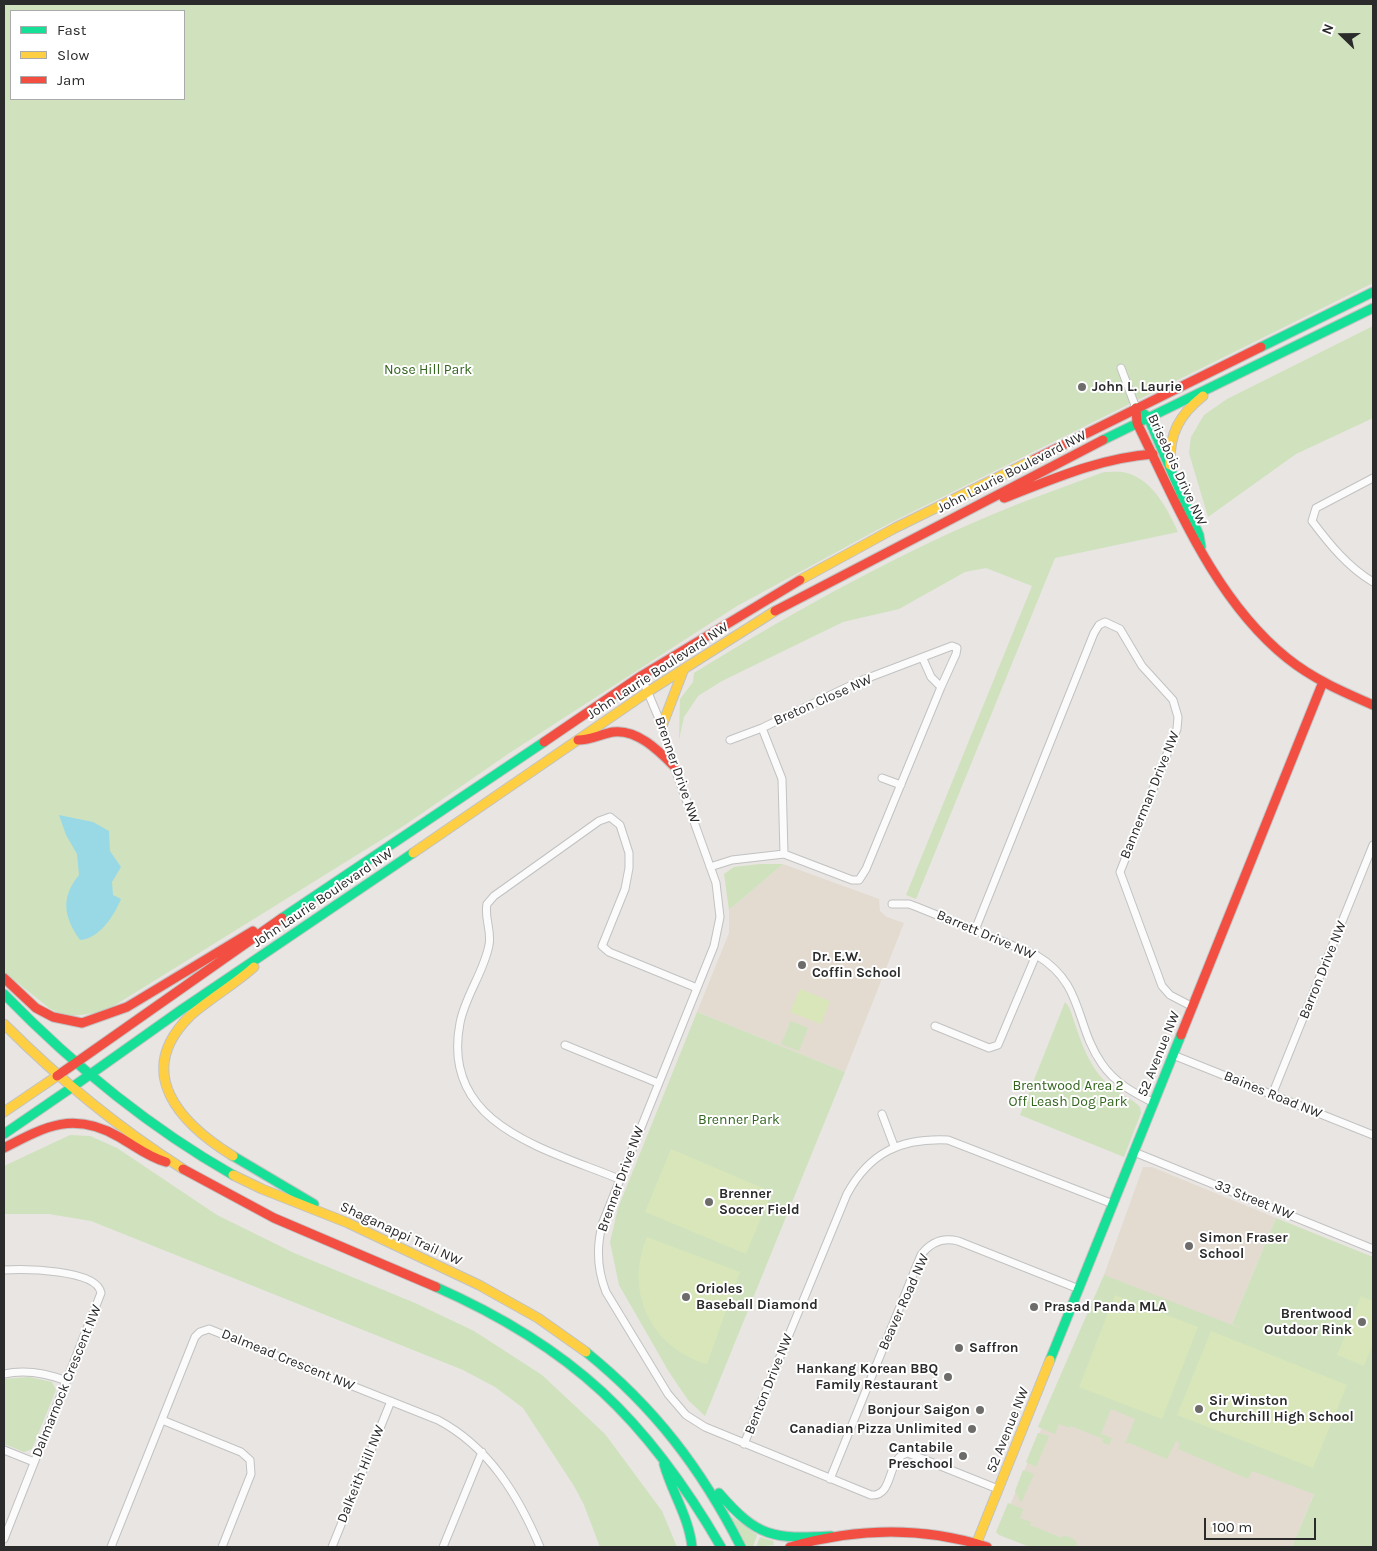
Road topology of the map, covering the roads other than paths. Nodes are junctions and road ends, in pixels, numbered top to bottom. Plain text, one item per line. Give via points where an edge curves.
1 (1373, 292) edge
2 (1373, 308) edge
3 (1121, 368) dead end
4 (1217, 386) junction
5 (1136, 408) junction
6 (1148, 417) junction
7 (1137, 423) junction
8 (1153, 454) junction
9 (1170, 465) junction
10 (1373, 478) edge
11 (968, 511) junction
12 (1202, 550) junction
13 (1373, 582) edge
14 (923, 659) junction
15 (685, 668) junction
16 (641, 676) junction
17 (1323, 682) junction
18 (940, 687) junction
19 (649, 691) junction
20 (1373, 705) edge
21 (662, 726) junction
22 (762, 728) junction
23 (578, 740) junction
24 (730, 740) dead end
25 (674, 766) junction
26 (882, 778) dead end
27 (901, 785) junction
28 (1373, 845) edge
29 (784, 854) junction
30 (710, 867) junction
31 (302, 904) junction
32 (892, 904) dead end
33 (975, 930) junction
34 (274, 948) junction
35 (1036, 955) junction
36 (4, 978) edge
37 (697, 988) junction
38 (4, 994) edge
39 (1193, 1007) junction
40 (4, 1024) edge
41 (934, 1026) dead end
42 (565, 1045) dead end
43 (1173, 1055) junction
44 (76, 1063) junction
45 (88, 1075) junction
46 (57, 1076) junction
47 (658, 1083) junction
48 (71, 1088) junction
49 (1272, 1095) junction
50 (1154, 1103) junction
51 (4, 1112) edge
52 (882, 1114) dead end
53 (4, 1134) edge
54 (1373, 1135) edge
55 (894, 1146) junction
56 (4, 1148) edge
57 (1134, 1152) junction
58 (171, 1163) junction
59 (619, 1179) junction
60 (1113, 1204) junction
61 (338, 1219) junction
62 (1373, 1249) edge
63 (4, 1270) edge
64 (1079, 1290) junction
65 (4, 1374) edge
66 (67, 1381) junction
67 (390, 1401) junction
68 (162, 1420) junction
69 (744, 1444) junction
70 (4, 1450) edge
71 (482, 1452) junction
72 (662, 1456) junction
73 (34, 1462) junction
74 (697, 1467) junction
75 (830, 1479) junction
76 (998, 1489) junction
77 (831, 1536) junction
78 (4, 1539) edge
79 (976, 1545) edge
80 (111, 1547) edge
81 (222, 1547) edge
82 (332, 1547) edge
83 (442, 1547) edge
84 (540, 1547) edge
85 (692, 1547) edge
86 (721, 1547) edge
87 (741, 1547) edge
88 (790, 1547) edge
89 (987, 1547) edge

1 - 5 main road, John Laurie Boulevard NW
2 - 4 main road, John Laurie Boulevard NW
3 - 5 street
4 - 6 main road, John Laurie Boulevard NW
4 - 9 main road via 1185,412 1172,431
5 - 6 main road, Brisebois Drive NW
5 - 7 main road, Brisebois Drive NW
5 - 16 main road, John Laurie Boulevard NW via 844,555
6 - 7 main road, John Laurie Boulevard NW
6 - 9 main road, Brisebois Drive NW
7 - 8 main road, Brisebois Drive NW
7 - 11 main road, John Laurie Boulevard NW
8 - 11 main road via 1100,462
8 - 12 main road, Brisebois Drive NW
9 - 12 main road, Brisebois Drive NW
10 - 13 street via 1316,508 1312,521 1329,544
11 - 15 main road, John Laurie Boulevard NW via 773,612
12 - 17 main road, Brisebois Drive NW via 1220,582 1252,626 1293,663
14 - 18 street via 931,677
14 - 18 street, Breton Close NW via 952,646 957,648
14 - 22 street, Breton Close NW via 860,681
15 - 19 main road, John Laurie Boulevard NW
15 - 21 main road
16 - 19 street, Brenner Drive NW
16 - 31 main road, John Laurie Boulevard NW
17 - 20 main road, Brisebois Drive NW
17 - 39 main road, 52 Avenue NW
18 - 27 street, Breton Close NW
19 - 21 street, Brenner Drive NW
19 - 23 main road, John Laurie Boulevard NW
21 - 25 street, Brenner Drive NW
22 - 24 street
22 - 29 street, Breton Close NW via 782,779
23 - 25 main road via 590,741 616,732 630,734 661,752
23 - 34 main road, John Laurie Boulevard NW
25 - 30 street, Brenner Drive NW
26 - 27 street
27 - 29 street, Breton Close NW via 859,880
28 - 49 street, Barron Drive NW
29 - 30 street, Breton Close NW via 732,860
30 - 37 street, Brenner Drive NW via 720,902 719,923 714,946
31 - 36 main road via 127,1007 82,1023 53,1017 36,1008
31 - 44 main road, John Laurie Boulevard NW
32 - 33 street, Barrett Drive NW via 909,904
33 - 35 street, Barrett Drive NW
33 - 39 street, Bannerman Drive NW via 1094,633 1105,622 1114,624 1142,666 1173,700 1177,710 1176,729 1120,872 1162,986 1170,995
34 - 45 main road, John Laurie Boulevard NW
34 - 61 main road via 238,983 188,1018 164,1062 165,1087 173,1105 200,1132 236,1158
35 - 41 street via 998,1046 990,1048
35 - 50 street, Barrett Drive NW via 1050,964 1068,985 1093,1048 1106,1070 1121,1084
37 - 47 street, Brenner Drive NW
37 - 59 street via 609,952 602,946 625,889 629,868 629,853 620,825 610,817 599,821 487,904 490,943 464,1009 458,1034 459,1061 468,1088 488,1116 508,1132
38 - 44 main road, Shaganappi Trail NW
39 - 43 main road, 52 Avenue NW
40 - 46 main road
42 - 47 street
43 - 49 street, Baines Road NW
43 - 50 main road, 52 Avenue NW
44 - 45 main road, Shaganappi Trail NW
44 - 46 main road, John Laurie Boulevard NW
45 - 48 main road, John Laurie Boulevard NW
45 - 61 main road, Shaganappi Trail NW via 161,1132 238,1178
46 - 48 main road
46 - 51 main road, John Laurie Boulevard NW
47 - 59 street, Brenner Drive NW
48 - 53 main road, John Laurie Boulevard NW
48 - 58 main road
49 - 54 street, Baines Road NW
50 - 57 main road, 52 Avenue NW
52 - 55 street
55 - 60 street, Benton Drive NW via 931,1139 948,1140
55 - 69 street, Benton Drive NW via 869,1164 847,1194
56 - 58 main road via 49,1125 79,1121 112,1133 152,1159
57 - 60 main road, 52 Avenue NW
57 - 62 street, 33 Street NW
58 - 72 main road via 254,1209 419,1280 528,1333 594,1382 630,1417
59 - 69 street, Brenner Drive NW via 602,1222 598,1243 599,1265 606,1292 677,1406 692,1420
60 - 64 main road, 52 Avenue NW
61 - 74 main road, Shaganappi Trail NW via 501,1296 575,1344 644,1405
63 - 66 street, Dalmarnock Crescent NW via 61,1272 93,1281 99,1286 101,1297
64 - 75 street, Beaver Road NW via 958,1241 940,1240 929,1246 921,1255
64 - 76 main road, 52 Avenue NW
65 - 66 street via 24,1371
66 - 73 street, Dalmarnock Crescent NW
67 - 68 street, Dalmead Crescent NW via 205,1329 195,1337
67 - 71 street, Dalmead Crescent NW via 459,1432
67 - 82 street, Dalkeith Hill NW
68 - 80 street, Dalmead Crescent NW
68 - 81 street via 241,1452 250,1460 251,1474
69 - 75 street, Brenner Drive NW
70 - 73 street
71 - 83 street
71 - 84 street, Dalmead Crescent NW via 519,1504
72 - 85 main road via 669,1483 690,1528
72 - 86 main road
73 - 78 street, Dalmarnock Crescent NW
74 - 77 main road via 740,1518 760,1531 783,1538
74 - 87 main road, Shaganappi Trail NW
75 - 76 street, Brenner Drive NW via 878,1495 886,1487 897,1460 908,1453
76 - 79 main road, 52 Avenue NW
77 - 79 main road via 902,1532 935,1535
77 - 88 main road
79 - 89 main road

